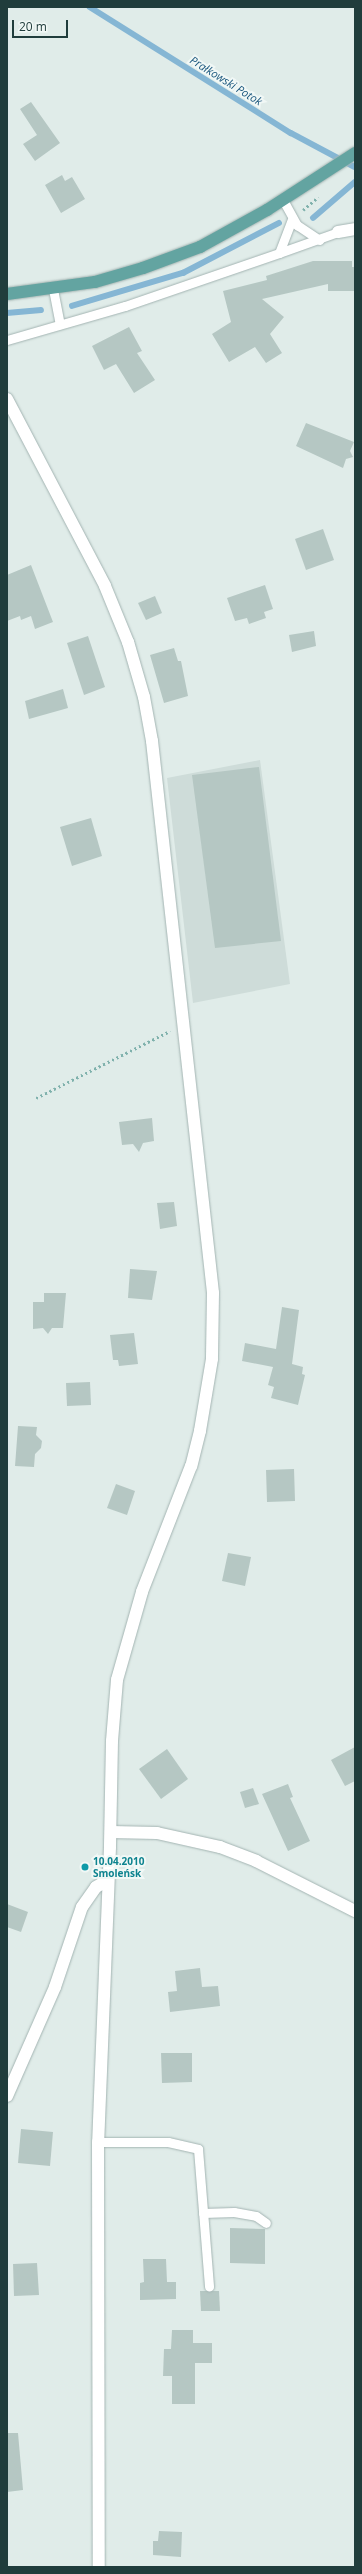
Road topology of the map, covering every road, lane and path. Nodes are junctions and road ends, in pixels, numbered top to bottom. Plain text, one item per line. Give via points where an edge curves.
1 (355, 153) edge
2 (283, 200) junction
3 (292, 219) junction
4 (355, 228) edge
5 (338, 232) joint
6 (319, 240) junction
7 (279, 253) junction
8 (53, 289) junction
9 (7, 294) edge
10 (60, 324) junction
11 (7, 340) edge
12 (7, 399) edge
13 (184, 1024) junction
14 (36, 1098) dead end
15 (111, 1832) junction
16 (108, 1880) junction
17 (355, 1911) edge
18 (7, 2096) edge
19 (98, 2142) junction
20 (203, 2213) junction
21 (266, 2223) dead end
22 (209, 2287) dead end
23 (99, 2567) edge

1 - 2 main road
2 - 3 lane
2 - 8 main road via 188,252 122,274
3 - 6 lane via 302,230
3 - 7 lane
4 - 5 street
5 - 6 lane
6 - 7 lane
7 - 10 lane via 125,306
8 - 9 main road
8 - 10 lane
10 - 11 lane
12 - 13 street via 105,586 136,669 152,741
13 - 14 path
13 - 15 street via 211,1261 212,1359 200,1431 191,1466 142,1592 117,1680 112,1741
15 - 16 street
15 - 17 street via 158,1833 220,1847 256,1861
16 - 18 street via 96,1887 82,1907 55,1987
16 - 19 street
19 - 20 lane via 168,2142 198,2149
19 - 23 street
20 - 21 lane via 234,2212 256,2216
20 - 22 lane

